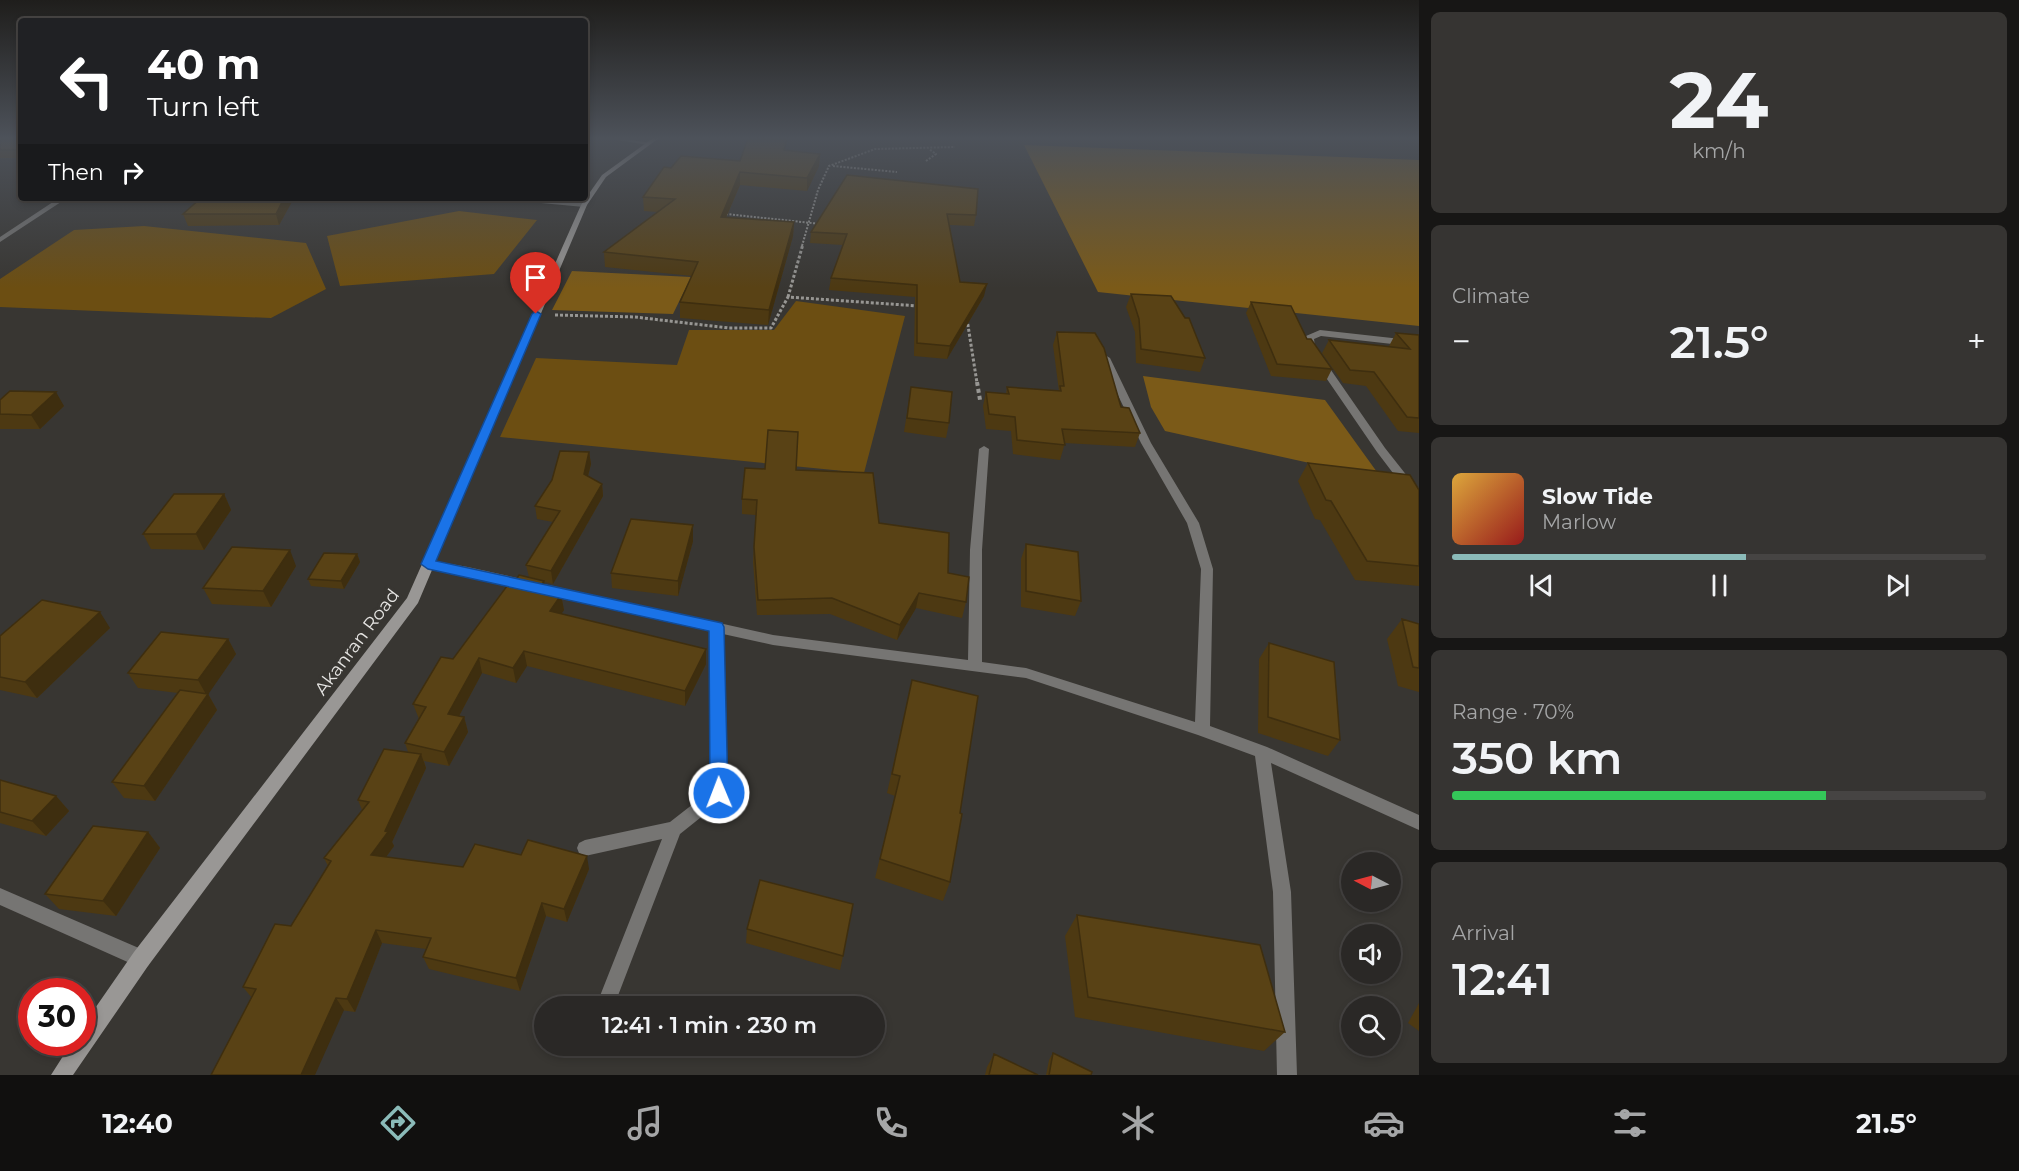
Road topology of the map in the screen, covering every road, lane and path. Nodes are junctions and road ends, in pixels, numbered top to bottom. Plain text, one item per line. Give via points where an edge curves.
1 (819, 188) edge
2 (59, 201) edge
3 (541, 201) edge
4 (587, 201) edge
5 (584, 205) junction
6 (726, 214) edge
7 (809, 223) junction
8 (832, 226) edge
9 (0, 240) edge
10 (788, 297) junction
11 (928, 308) edge
12 (536, 314) junction
13 (957, 316) edge
14 (1419, 344) edge
15 (1105, 358) edge
16 (980, 400) dead end
17 (984, 449) dead end
18 (1419, 499) edge
19 (428, 564) junction
20 (716, 627) junction
21 (975, 666) junction
22 (1202, 730) junction
23 (1262, 752) junction
24 (1419, 823) edge
25 (674, 829) junction
26 (585, 848) dead end
27 (0, 896) edge
28 (141, 959) junction
29 (608, 996) edge
30 (61, 1075) edge
31 (1287, 1075) edge

1 - 7 path
2 - 9 street
3 - 5 street
4 - 5 main road, Akanran Road
5 - 12 main road, Akanran Road
6 - 7 path
7 - 8 path
7 - 10 path
10 - 11 path
10 - 12 path via 771,328
12 - 19 main road, Akanran Road
13 - 16 path via 967,319
14 - 18 street via 1320,333 1309,338 1310,347
15 - 22 street via 1146,443 1193,523 1207,569
17 - 21 street via 976,550
19 - 20 street
19 - 28 main road, Akanran Road via 413,600
20 - 21 street via 773,640
20 - 25 street via 719,793
21 - 22 street via 1026,673
22 - 23 street
23 - 24 street
23 - 31 street via 1282,892
25 - 26 street
25 - 29 street
27 - 28 street
28 - 30 main road, Akanran Road

